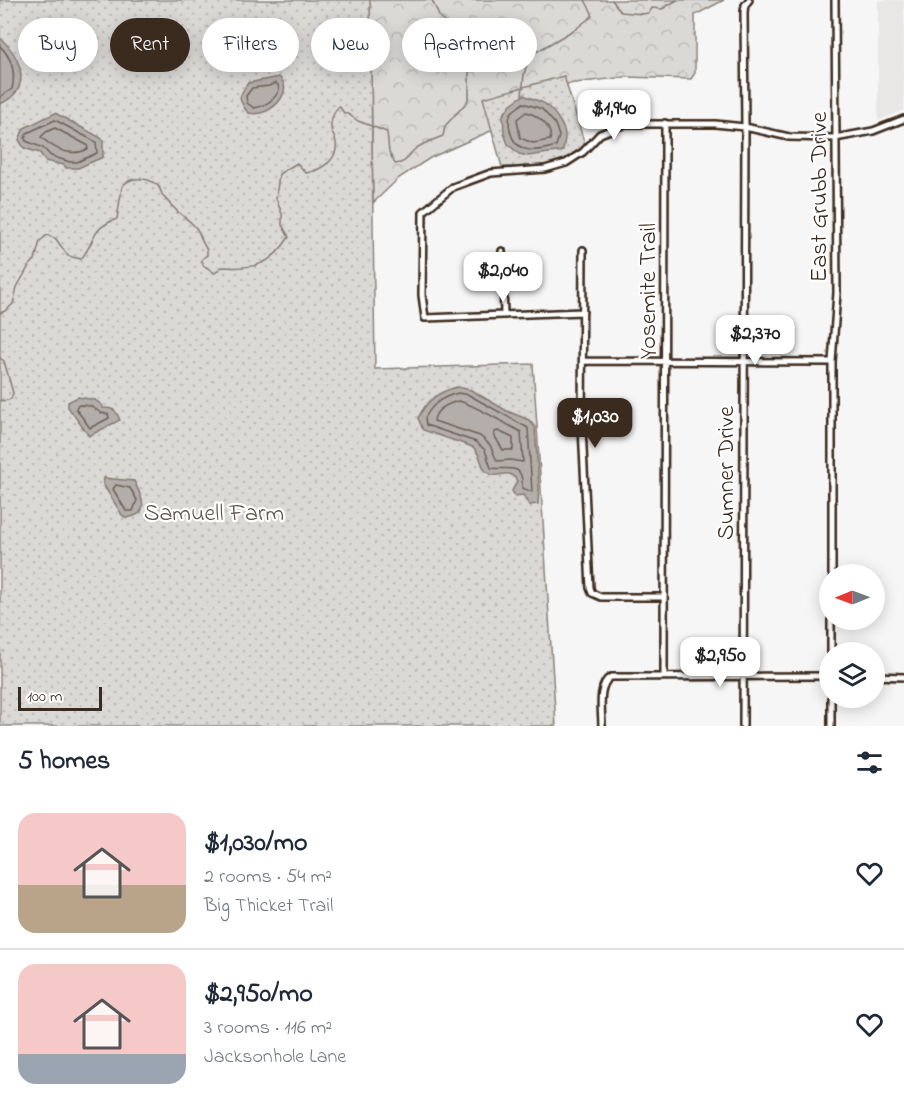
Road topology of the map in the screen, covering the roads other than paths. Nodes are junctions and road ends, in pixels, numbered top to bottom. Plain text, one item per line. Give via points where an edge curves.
1 (835, 0) edge
2 (747, 2) edge
3 (904, 119) edge
4 (665, 123) junction
5 (745, 127) junction
6 (835, 138) junction
7 (583, 250) dead end
8 (502, 251) dead end
9 (583, 312) junction
10 (504, 314) junction
11 (583, 361) junction
12 (665, 362) junction
13 (744, 362) junction
14 (832, 362) junction
15 (832, 564) edge
16 (664, 597) junction
17 (664, 676) junction
18 (744, 676) junction
19 (819, 676) edge
20 (885, 676) edge
21 (904, 676) edge
22 (831, 708) edge
23 (602, 726) edge
24 (743, 726) edge
25 (831, 726) edge

1 - 6 street, East Grubb Drive
2 - 5 street, Sumner Drive
3 - 6 street via 873,131
4 - 5 street
4 - 10 street via 625,124 600,135 566,163 545,169 491,173 453,187 423,212 425,318
4 - 12 street, Yosemite Trail
5 - 6 street via 789,137
5 - 13 street, Sumner Drive
6 - 14 street, East Grubb Drive via 837,293
7 - 9 street
8 - 10 street
9 - 10 street
9 - 11 street
11 - 12 street
11 - 16 street via 582,428 590,588 601,597
12 - 13 street
12 - 16 street, Yosemite Trail
13 - 14 street
13 - 18 street, Sumner Drive
14 - 15 street, East Grubb Drive
16 - 17 street, Yosemite Trail
17 - 18 street
17 - 23 street via 606,679
18 - 19 street
18 - 24 street, Sumner Drive
20 - 21 street
22 - 25 street

